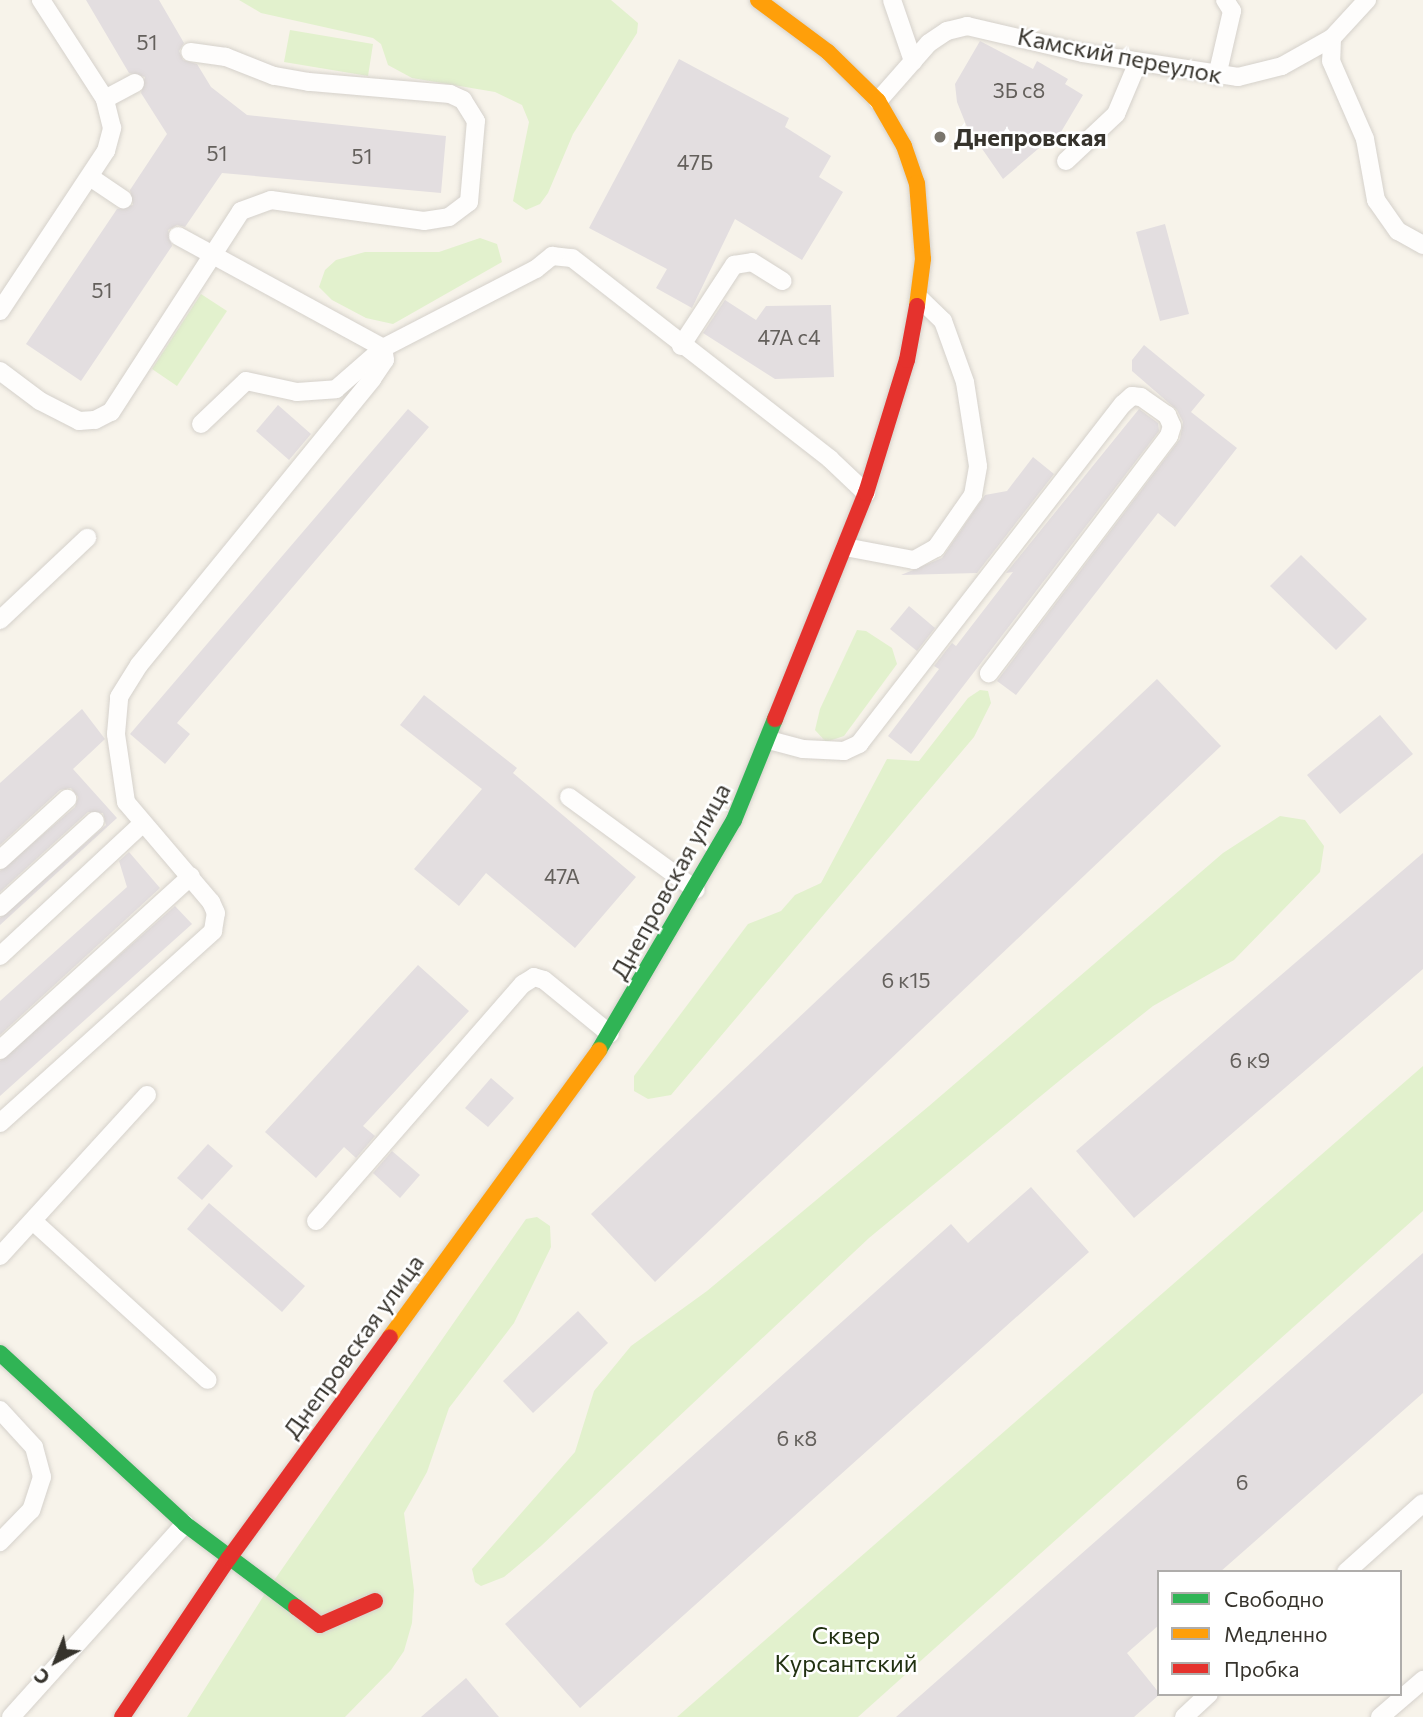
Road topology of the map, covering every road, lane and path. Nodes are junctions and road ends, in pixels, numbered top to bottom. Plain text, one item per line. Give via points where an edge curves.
1 (41, 0) edge
2 (758, 0) edge
3 (892, 0) edge
4 (1225, 0) edge
5 (1367, 0) edge
6 (1332, 38) junction
7 (190, 52) dead end
8 (913, 61) junction
9 (1138, 62) junction
10 (1217, 76) junction
11 (135, 83) dead end
12 (105, 99) junction
13 (878, 101) junction
14 (1066, 161) dead end
15 (90, 177) junction
16 (123, 199) dead end
17 (178, 236) dead end
18 (1423, 245) edge
19 (210, 257) junction
20 (782, 281) dead end
21 (919, 298) junction
22 (0, 311) edge
23 (681, 346) junction
24 (383, 348) junction
25 (0, 371) edge
26 (201, 424) dead end
27 (866, 494) junction
28 (88, 538) dead end
29 (845, 547) junction
30 (0, 620) edge
31 (989, 673) dead end
32 (769, 740) junction
33 (569, 797) dead end
34 (67, 799) dead end
35 (95, 821) dead end
36 (142, 824) junction
37 (0, 860) edge
38 (191, 876) junction
39 (696, 890) junction
40 (0, 907) edge
41 (0, 956) edge
42 (610, 1034) junction
43 (0, 1051) edge
44 (147, 1095) dead end
45 (0, 1123) edge
46 (33, 1221) junction
47 (316, 1221) dead end
48 (0, 1255) edge
49 (0, 1353) edge
50 (208, 1380) dead end
51 (0, 1410) edge
52 (1423, 1503) edge
53 (185, 1524) junction
54 (0, 1542) edge
55 (229, 1558) junction
56 (1348, 1570) edge
57 (376, 1601) dead end
58 (1423, 1680) edge
59 (1207, 1696) edge
60 (11, 1717) edge
61 (122, 1717) edge
62 (1184, 1717) edge
63 (1380, 1717) edge

1 - 12 lane
2 - 13 main road, Днепровская улица via 828,52
3 - 8 lane
4 - 10 lane via 1232,11
5 - 6 lane, Камский переулок
6 - 10 lane, Камский переулок via 1282,66 1238,77
6 - 18 lane via 1331,61 1365,139 1376,200 1398,231
7 - 19 lane via 226,57 274,76 309,82 450,94 463,100 476,121 469,202 449,217 391,219 271,200 241,211
8 - 9 lane, Камский переулок via 947,31 967,26
8 - 13 lane, Камский переулок
9 - 10 lane, Камский переулок
9 - 14 lane via 1111,121
11 - 12 lane
12 - 15 lane via 112,128 106,151
13 - 21 main road, Днепровская улица via 904,146 917,183 922,222
15 - 16 lane
15 - 22 lane
17 - 19 lane
19 - 24 lane
19 - 25 lane via 111,412 95,421 79,421 40,401
20 - 23 lane via 752,262 734,265
21 - 27 main road, Днепровская улица via 907,360
21 - 29 lane via 943,321 965,382 978,466 972,495 936,548 914,560
23 - 24 lane via 572,258 552,256 536,269
23 - 27 lane via 830,459
24 - 26 lane via 336,389 297,392 246,381
24 - 36 lane via 385,360 372,379 125,682 115,716 119,769 126,802
27 - 29 main road, Днепровская улица
28 - 30 lane
29 - 32 main road, Днепровская улица
31 - 32 lane via 1169,436 1172,426 1167,415 1141,397 1123,404 859,744 844,751 803,749
32 - 39 main road, Днепровская улица
33 - 39 lane
34 - 37 lane
35 - 40 lane
36 - 38 lane
36 - 41 lane
38 - 43 lane
38 - 45 lane via 216,912 213,931
39 - 42 main road, Днепровская улица
42 - 47 lane via 544,980 534,977 523,984
42 - 55 main road, Днепровская улица
44 - 46 lane
46 - 48 lane
46 - 50 lane
49 - 53 main road
51 - 54 lane via 34,1447 42,1477 31,1510
52 - 56 lane
53 - 55 main road
53 - 60 lane
55 - 57 main road via 320,1625
55 - 61 main road, Днепровская улица
58 - 63 lane
59 - 62 lane

